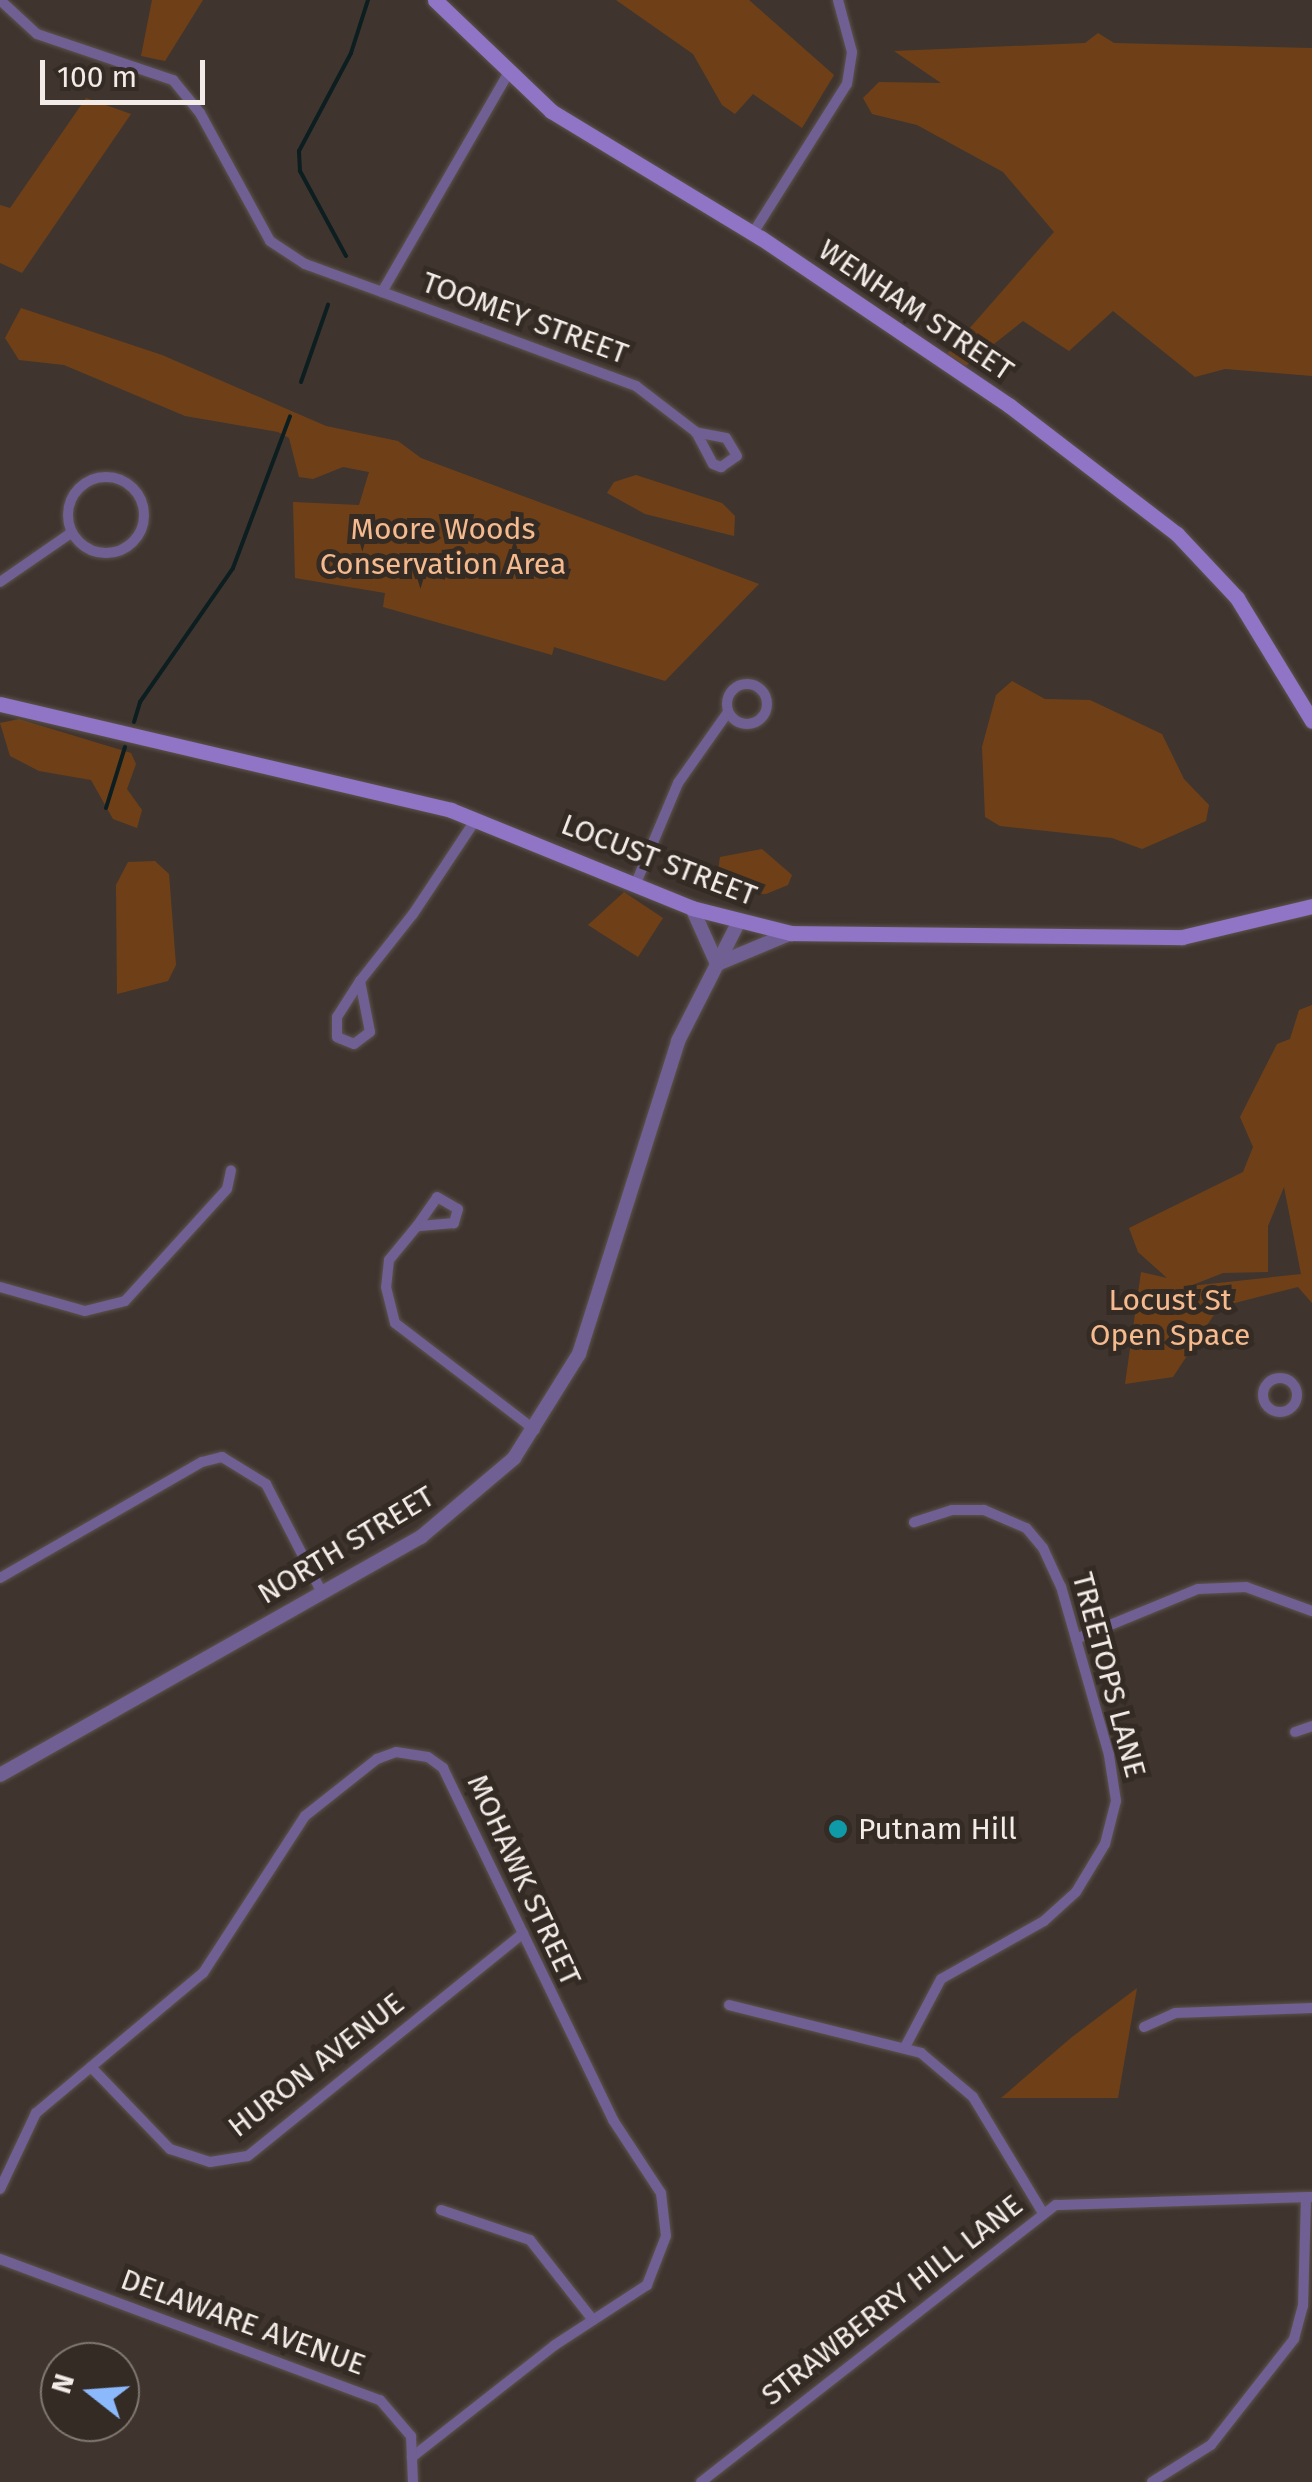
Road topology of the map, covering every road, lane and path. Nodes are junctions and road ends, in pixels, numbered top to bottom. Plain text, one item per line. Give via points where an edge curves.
1 (0, 0) edge
2 (435, 0) edge
3 (838, 0) edge
4 (509, 72) junction
5 (753, 233) junction
6 (382, 292) junction
7 (696, 432) dead end
8 (72, 533) junction
9 (0, 582) edge
10 (0, 704) edge
11 (728, 712) junction
12 (1312, 721) edge
13 (476, 819) junction
14 (636, 883) junction
15 (1312, 906) edge
16 (692, 908) junction
17 (738, 923) junction
18 (791, 933) junction
19 (717, 964) junction
20 (360, 981) junction
21 (232, 1170) dead end
22 (417, 1226) dead end
23 (0, 1287) edge
24 (1312, 1386) edge
25 (1296, 1392) dead end
26 (536, 1430) junction
27 (914, 1522) dead end
28 (0, 1578) edge
29 (322, 1593) junction
30 (1312, 1612) edge
31 (1076, 1639) junction
32 (1312, 1726) edge
33 (1295, 1732) dead end
34 (0, 1776) edge
35 (522, 1933) junction
36 (729, 2005) dead end
37 (1312, 2008) edge
38 (1144, 2027) dead end
39 (905, 2047) junction
40 (91, 2067) junction
41 (0, 2189) edge
42 (1309, 2197) edge
43 (440, 2210) dead end
44 (1043, 2213) junction
45 (0, 2260) edge
46 (593, 2320) junction
47 (412, 2457) junction
48 (413, 2482) edge
49 (701, 2482) edge
50 (1152, 2482) edge

1 - 6 street, TOOMEY STREET via 37,34 173,80 200,112 270,241 305,264
2 - 4 main road, WENHAM STREET
3 - 5 street via 852,52 846,84
4 - 5 main road, WENHAM STREET via 551,111
4 - 6 street
5 - 12 main road, WENHAM STREET via 1010,406 1177,534 1237,598
6 - 7 street, TOOMEY STREET via 636,386
8 - 8 street via 97,552 128,546 144,518 138,494 118,478 92,478 72,495
8 - 9 street
10 - 13 main road, LOCUST STREET via 332,778
11 - 11 street via 750,724 762,718 766,694 744,683 733,689
11 - 14 street via 678,782
13 - 14 main road, LOCUST STREET
13 - 20 street
14 - 16 main road, LOCUST STREET
15 - 18 main road, LOCUST STREET via 1182,937
16 - 17 main road, LOCUST STREET
16 - 19 street
17 - 18 main road, LOCUST STREET
17 - 19 street, NORTH STREET
18 - 19 street
19 - 26 street, NORTH STREET via 678,1040 579,1354
20 - 20 street via 334,1022 337,1037 346,1042 362,1042 370,1032
21 - 23 street via 227,1189 125,1301 85,1311
22 - 26 street via 386,1272 395,1323
24 - 25 street
26 - 29 street, NORTH STREET via 470,1502
27 - 31 street, TREETOPS LANE via 967,1507 1026,1528 1056,1571
28 - 29 street via 202,1462 222,1457 266,1484
29 - 34 street, NORTH STREET
30 - 31 street via 1246,1587 1198,1590
31 - 39 street, TREETOPS LANE via 1116,1785 1105,1844 1085,1881 1054,1913 941,1979
32 - 33 street
35 - 40 street, HURON AVENUE via 248,2156 210,2162 170,2148
35 - 40 street, MOHAWK STREET via 444,1768 428,1756 396,1752 343,1781 305,1816 203,1973
35 - 46 street, MOHAWK STREET via 666,2212 665,2251 647,2285
36 - 39 street
37 - 38 street via 1174,2014
39 - 44 street via 973,2097
40 - 41 street, MOHAWK STREET via 36,2112
42 - 44 street, STRAWBERRY HILL LANE via 1118,2199 1056,2205
42 - 50 street via 1303,2306 1288,2349 1212,2445
43 - 46 street via 530,2240
44 - 49 street, STRAWBERRY HILL LANE
45 - 47 street, DELAWARE AVENUE via 380,2400 404,2424
46 - 47 street, MOHAWK STREET
47 - 48 street, DELAWARE AVENUE

